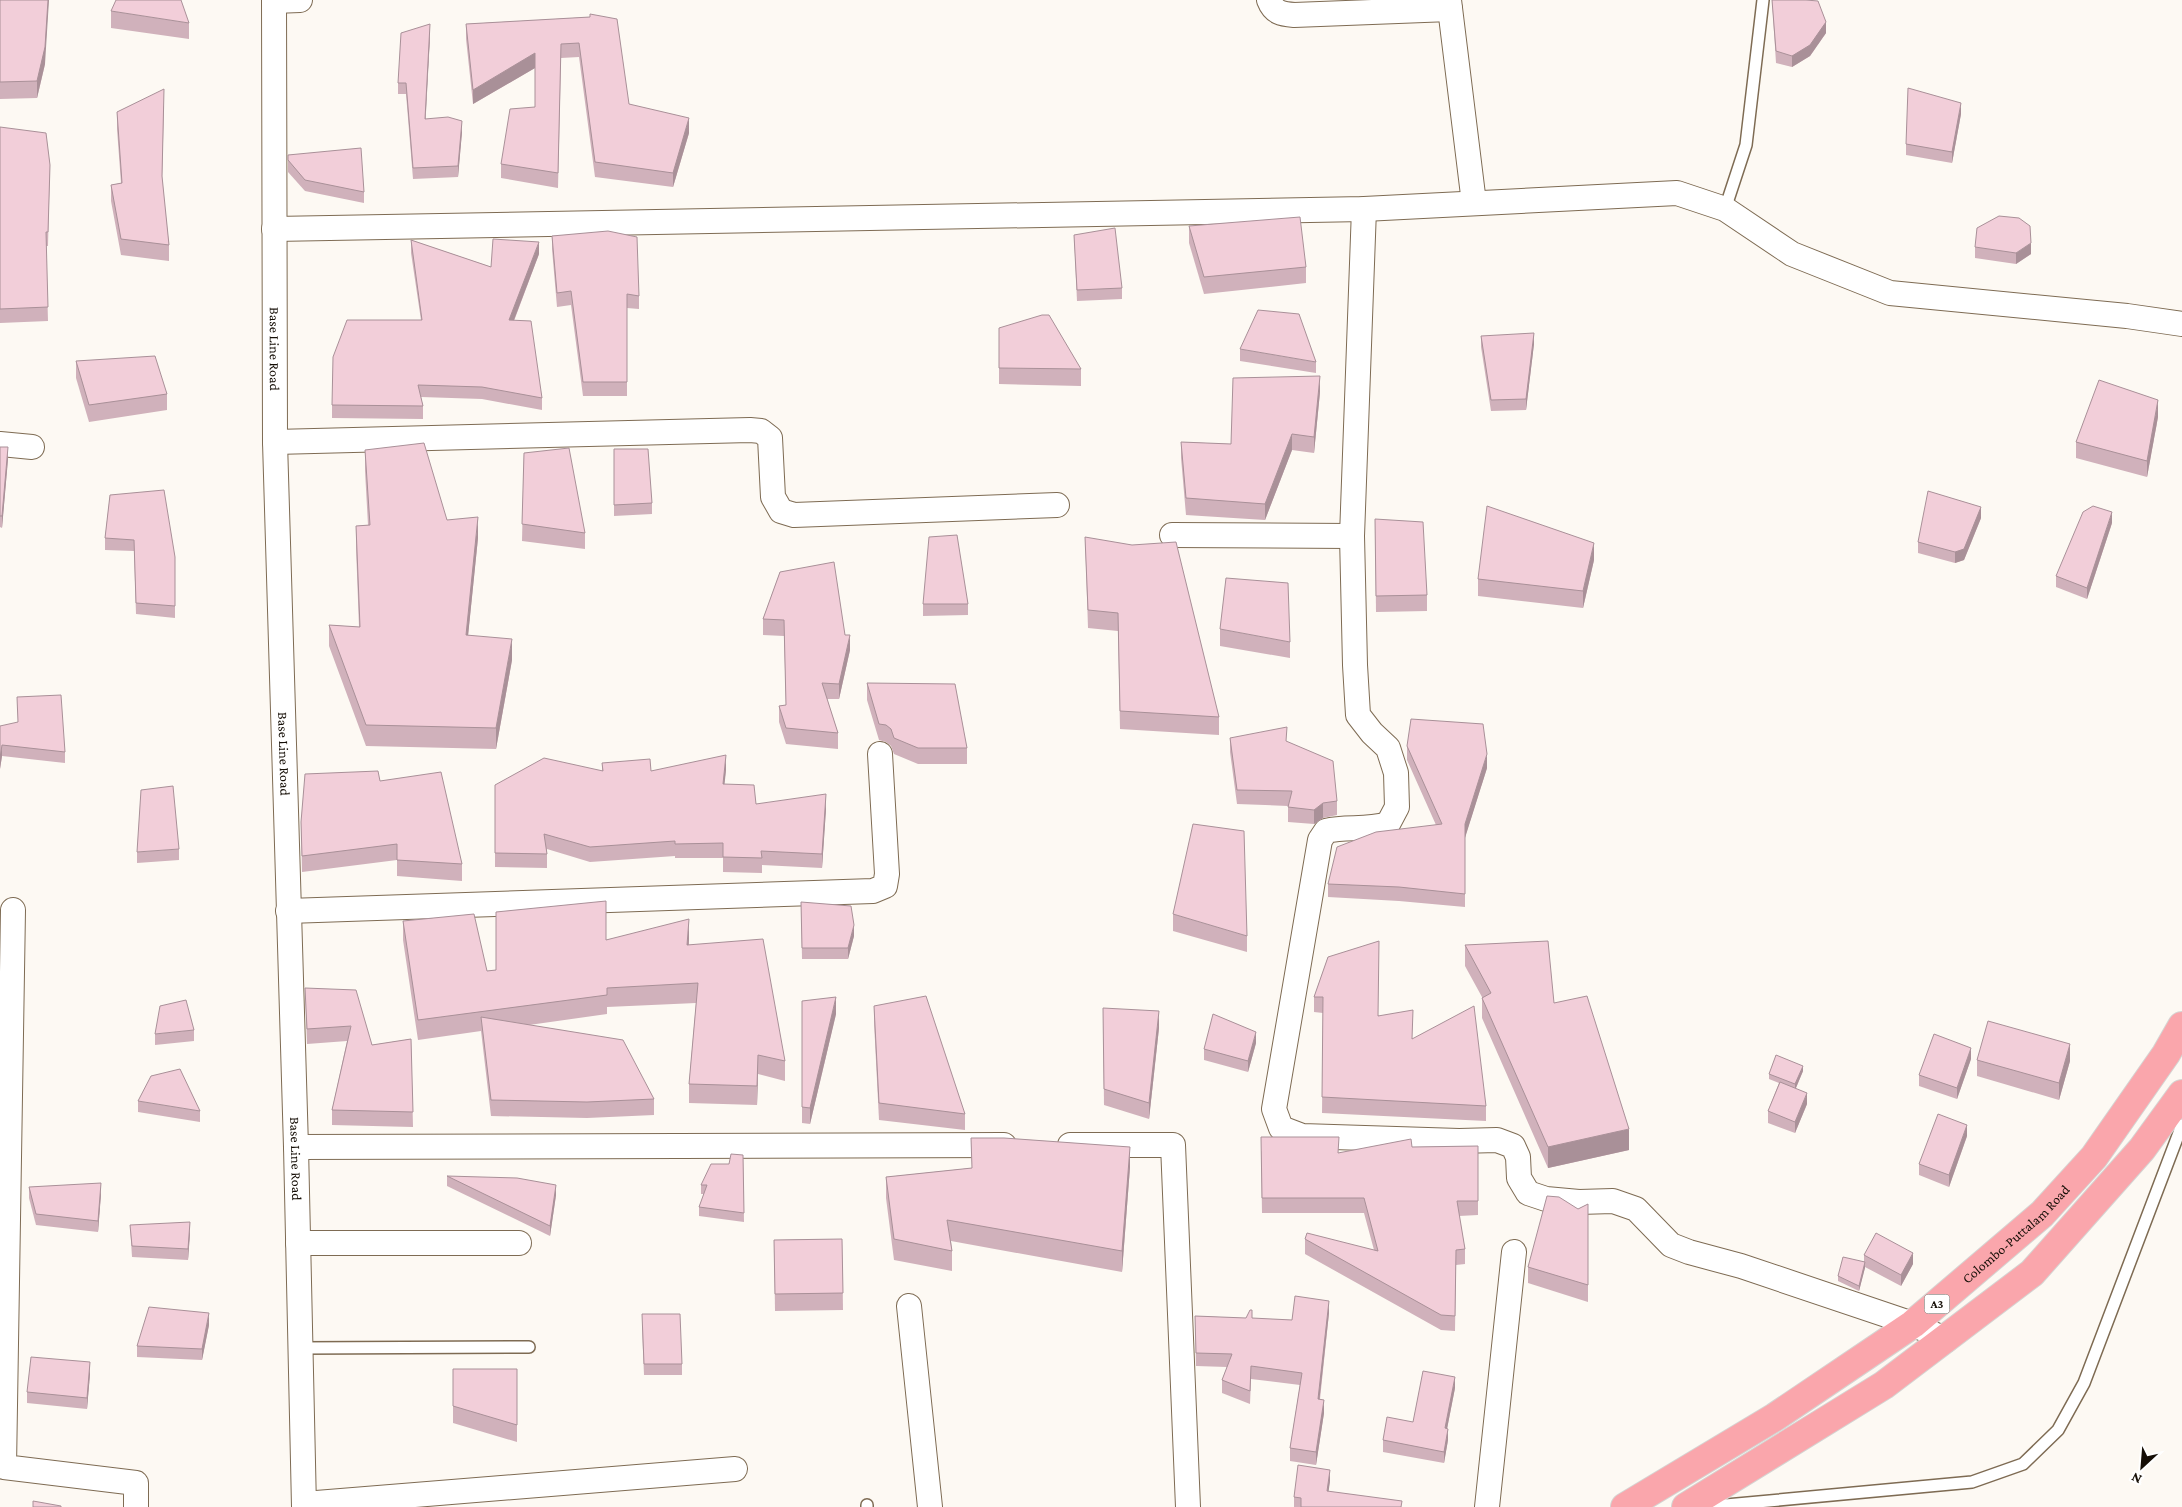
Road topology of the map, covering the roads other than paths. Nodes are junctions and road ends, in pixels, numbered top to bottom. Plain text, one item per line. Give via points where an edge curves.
1 (274, 0) edge
2 (300, 0) edge
3 (1269, 0) edge
4 (1762, 0) edge
5 (1450, 5) edge
6 (1474, 203) junction
7 (1364, 209) junction
8 (1725, 209) junction
9 (274, 229) junction
10 (2182, 324) edge
11 (275, 442) junction
12 (0, 444) edge
13 (32, 447) dead end
14 (1057, 505) dead end
15 (1172, 535) dead end
16 (1352, 536) junction
17 (880, 754) dead end
18 (13, 910) dead end
19 (288, 911) junction
20 (2182, 1026) edge
21 (2182, 1094) edge
22 (2182, 1125) edge
23 (1023, 1145) edge
24 (1053, 1145) edge
25 (296, 1147) junction
26 (298, 1243) junction
27 (519, 1243) dead end
28 (1514, 1252) dead end
29 (909, 1306) dead end
30 (1914, 1324) junction
31 (1946, 1340) junction
32 (529, 1347) dead end
33 (301, 1348) junction
34 (735, 1469) dead end
35 (304, 1506) edge
36 (136, 1507) edge
37 (930, 1507) edge
38 (1188, 1507) edge
39 (1487, 1507) edge
40 (1625, 1507) edge
41 (1686, 1507) edge
42 (1704, 1507) edge

1 - 2 street
1 - 9 street, Base Line Road
3 - 5 street via 1280,14 1294,16
4 - 8 lane via 1746,145
5 - 6 street
6 - 7 street
6 - 8 street via 1677,193
7 - 9 street
7 - 16 street
8 - 10 street via 1792,254 1890,293
9 - 11 street, Base Line Road
11 - 14 street via 750,430 761,431 770,438 773,497 781,511 794,515
11 - 19 street, Base Line Road
12 - 13 street
15 - 16 street
16 - 30 street via 1358,715 1388,748 1396,774 1397,807 1388,824 1372,829 1326,831 1320,840 1274,1109 1281,1128 1302,1136 1497,1140 1513,1146 1518,1157 1519,1178 1528,1193 1546,1199 1613,1201 1636,1209 1671,1245
17 - 19 street via 886,874 885,886 873,890
18 - 36 street via 4,1467 136,1483
19 - 25 street, Base Line Road
20 - 30 highway, Colombo-Puttalam Road / A3 via 2094,1157 2042,1214
21 - 31 highway, A3 via 2142,1149 2032,1273
22 - 42 lane via 2084,1383 2058,1430 2023,1464 1972,1482
23 - 25 street
24 - 38 street via 1173,1145
25 - 26 street, Base Line Road
26 - 27 street
26 - 33 street, Base Line Road
28 - 39 street
29 - 37 street
30 - 31 street
30 - 40 highway, Colombo-Puttalam Road / A3 via 1774,1417
31 - 41 highway, A3 via 1876,1390
32 - 33 lane
33 - 35 street, Base Line Road
34 - 35 street

